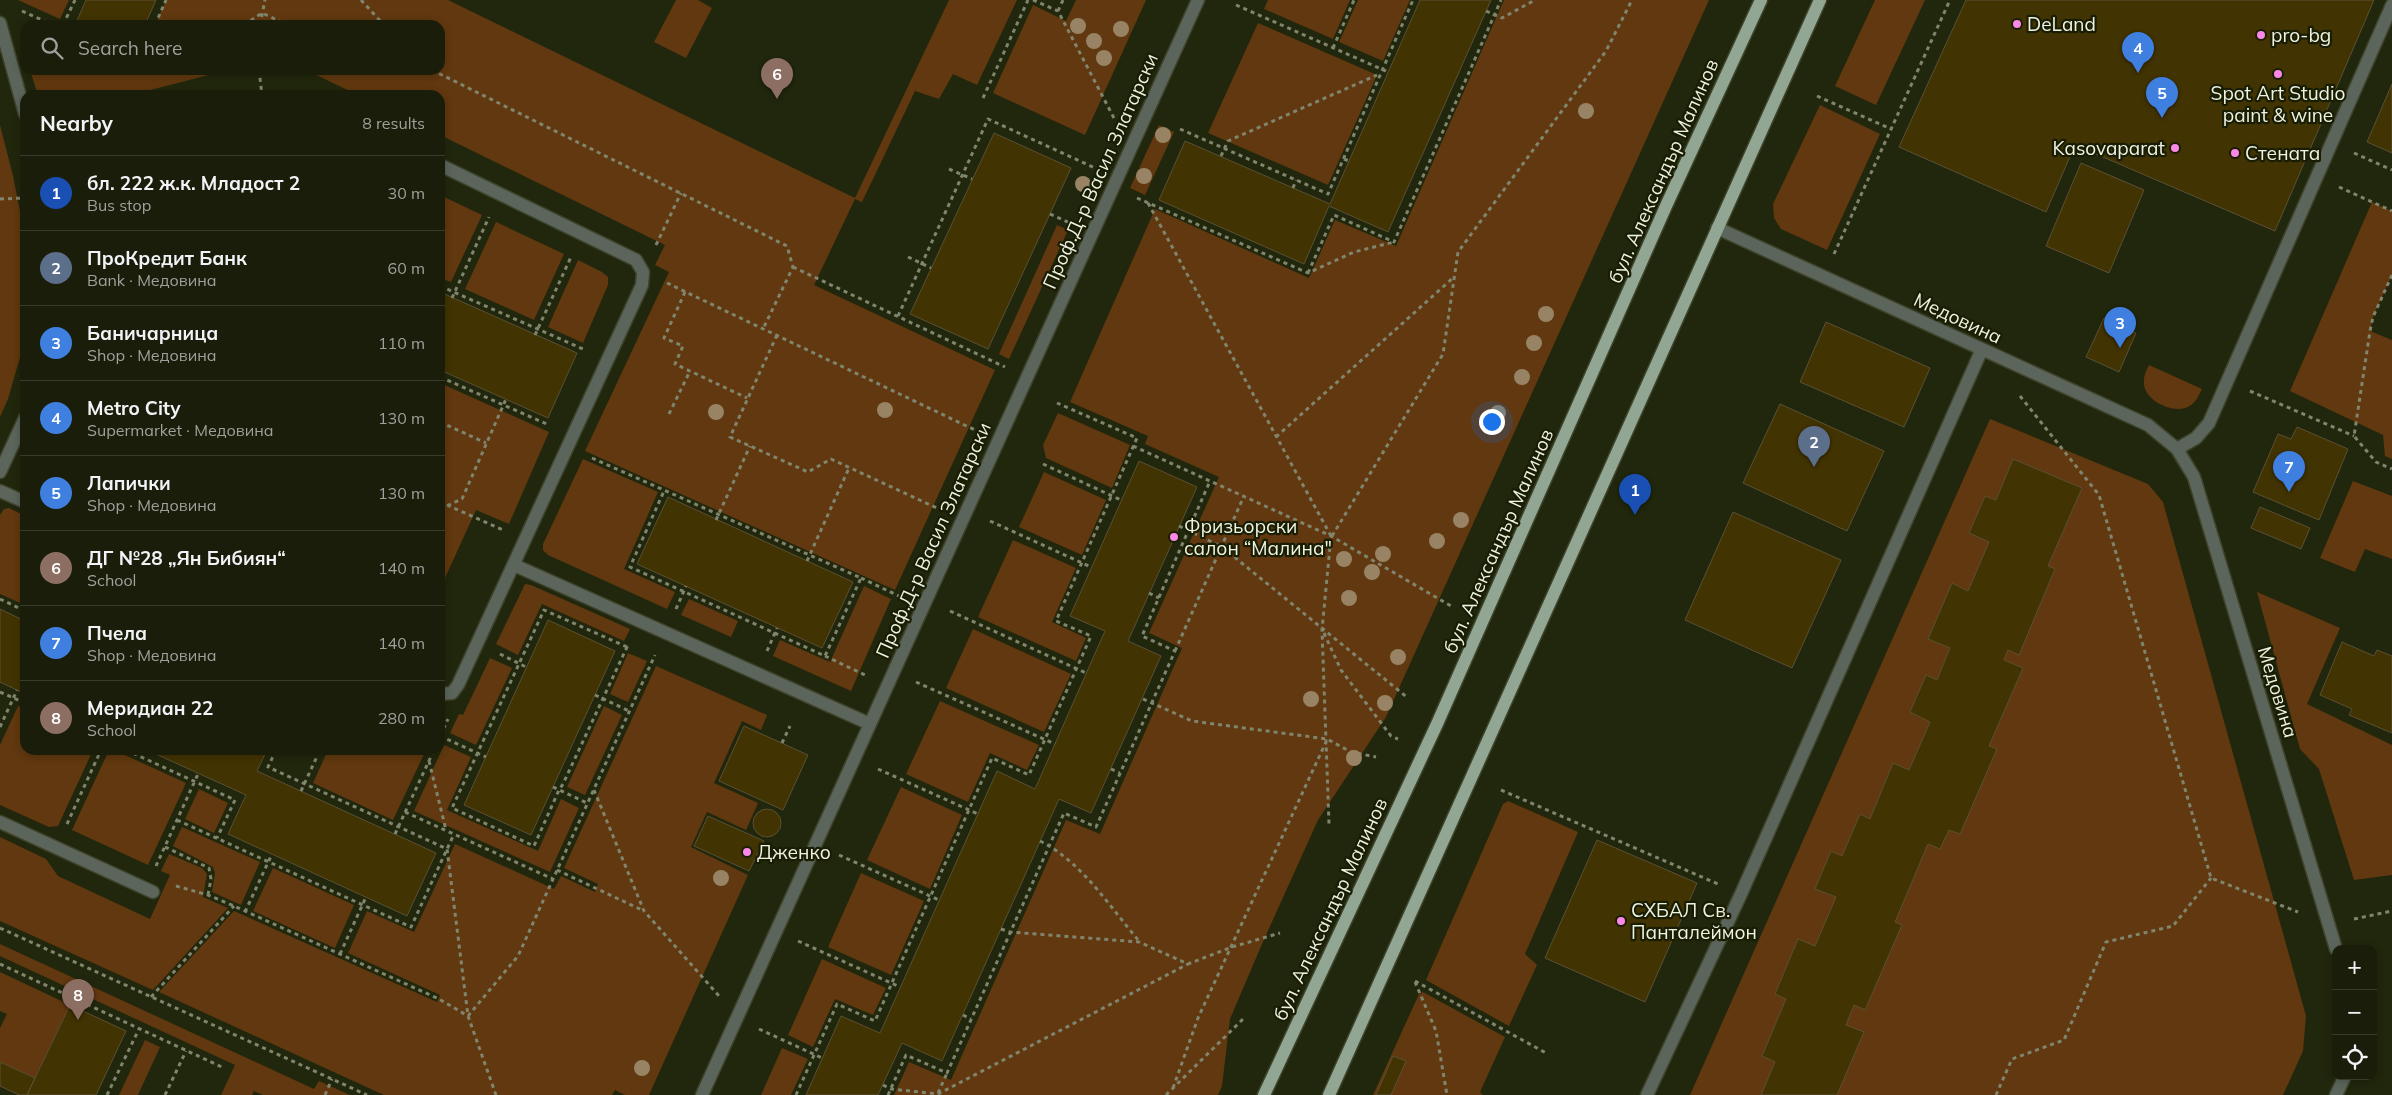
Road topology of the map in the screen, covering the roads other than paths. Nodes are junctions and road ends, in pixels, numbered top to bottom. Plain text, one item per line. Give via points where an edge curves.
1 (1198, 0) edge
2 (1761, 0) edge
3 (1820, 0) edge
4 (2392, 5) edge
5 (0, 23) edge
6 (20, 96) edge
7 (445, 167) edge
8 (1717, 228) junction
9 (1982, 349) junction
10 (20, 429) edge
11 (2178, 449) junction
12 (0, 472) edge
13 (0, 491) edge
14 (20, 500) edge
15 (514, 565) junction
16 (445, 694) edge
17 (870, 724) junction
18 (0, 822) edge
19 (149, 890) road end
20 (2335, 945) edge
21 (2343, 1080) edge
22 (702, 1095) edge
23 (1264, 1095) edge
24 (1329, 1095) edge
25 (1648, 1095) edge
26 (2336, 1095) edge

1 - 17 street, Проф.Д-р Васил Златарски
2 - 23 main road, бул. Александър Малинов via 1666,206 1437,724
3 - 8 main road
4 - 11 street via 2209,423 2196,438
5 - 6 street
7 - 15 street via 636,260 643,272 642,285
8 - 9 street, Медовина
8 - 24 main road
9 - 11 street, Медовина via 2148,425
9 - 25 street via 1741,894
10 - 12 street
11 - 20 street, Медовина via 2194,476
13 - 14 street
15 - 16 street via 458,685 452,693
15 - 17 street
17 - 22 street, Проф.Д-р Васил Златарски
18 - 19 street
21 - 26 street

